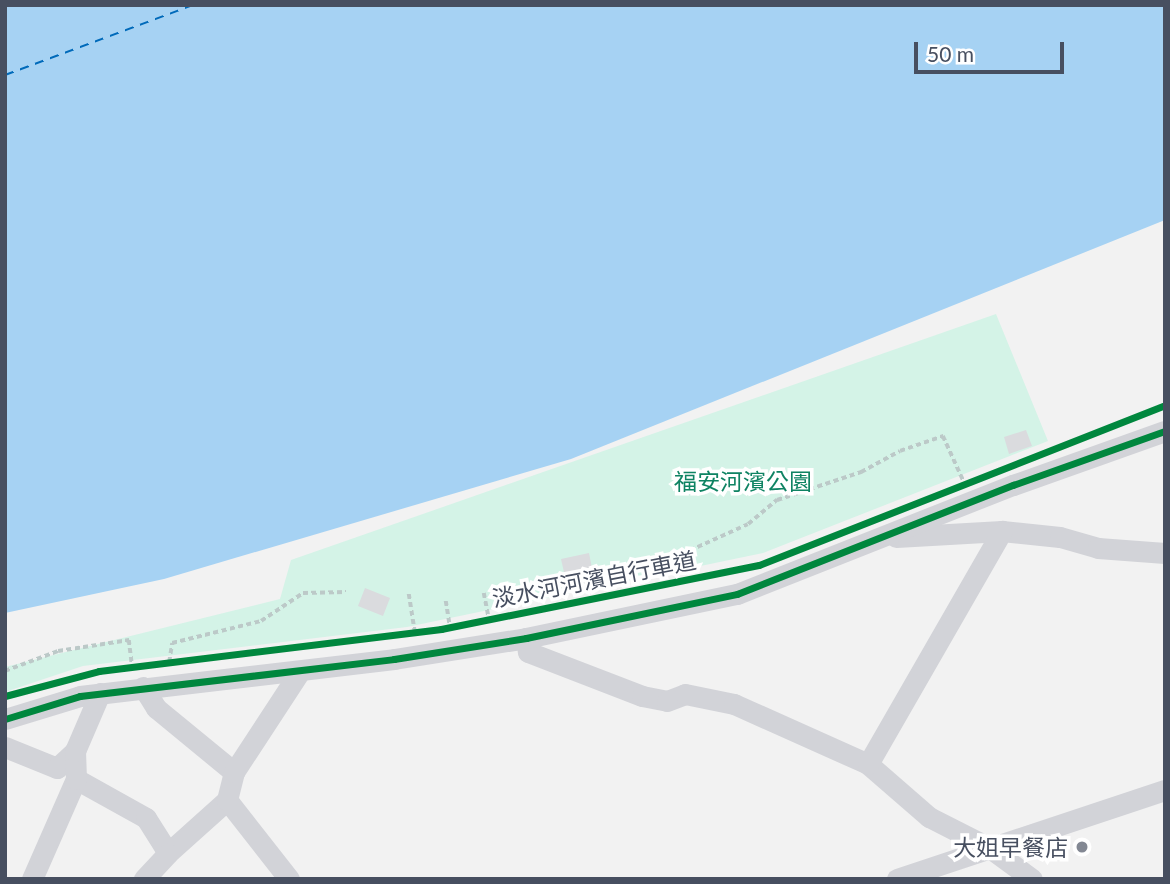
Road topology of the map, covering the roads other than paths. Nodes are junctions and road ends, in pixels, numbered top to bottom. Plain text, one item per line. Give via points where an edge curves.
1 (1165, 431) edge
2 (1002, 531) junction
3 (876, 538) junction
4 (1165, 553) edge
5 (526, 638) junction
6 (300, 671) junction
7 (144, 676) junction
8 (100, 693) junction
9 (5, 719) edge
10 (5, 747) edge
11 (75, 751) junction
12 (868, 764) junction
13 (234, 772) junction
14 (76, 779) junction
15 (1165, 790) edge
16 (227, 800) junction
17 (990, 848) junction
18 (168, 852) junction
19 (34, 878) edge
20 (287, 878) edge
21 (144, 879) edge
22 (897, 879) edge
23 (1032, 879) edge

1 - 3 street
2 - 3 street
2 - 4 street via 1060,537 1098,548
2 - 12 street
3 - 5 street via 737,594
5 - 6 street
5 - 12 street via 528,652 642,696 667,701 685,694 734,704
6 - 7 street
6 - 13 street
7 - 8 street
7 - 13 street via 156,708
8 - 9 street
8 - 11 street
10 - 11 street via 57,768
11 - 14 street
12 - 17 street via 929,817
13 - 16 street
14 - 18 street via 146,818
14 - 19 street
15 - 17 street
16 - 18 street
16 - 20 street
17 - 22 street
17 - 23 street
18 - 21 street

